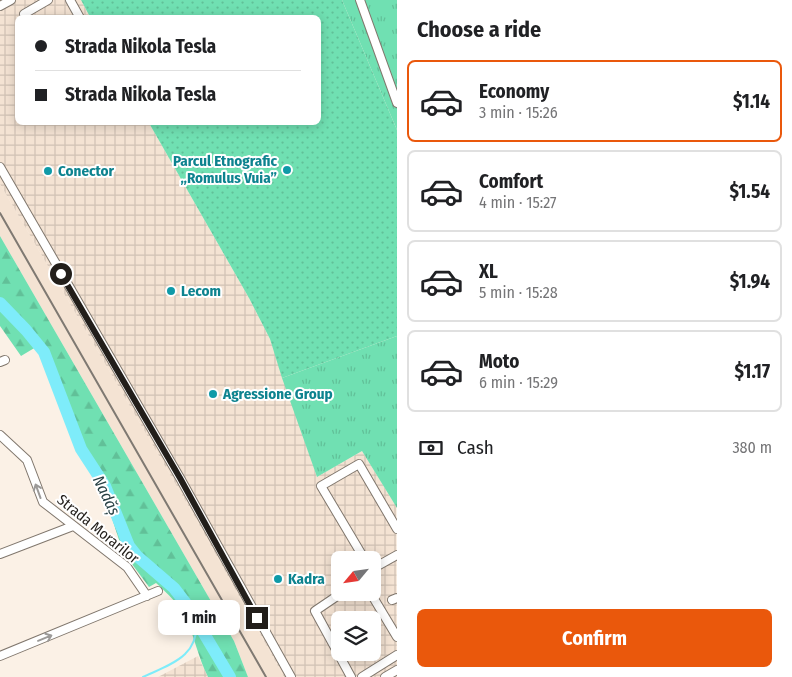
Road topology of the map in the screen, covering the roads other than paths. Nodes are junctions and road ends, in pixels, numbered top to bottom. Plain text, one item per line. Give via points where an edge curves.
1 (11, 0) edge
2 (70, 0) edge
3 (360, 0) edge
4 (42, 1) edge
5 (0, 6) edge
6 (24, 15) edge
7 (78, 15) edge
8 (397, 103) edge
9 (0, 167) edge
10 (0, 435) edge
11 (73, 526) junction
12 (397, 529) edge
13 (360, 551) edge
14 (0, 554) edge
15 (397, 555) edge
16 (381, 564) edge
17 (158, 591) dead end
18 (147, 596) junction
19 (331, 600) edge
20 (375, 601) edge
21 (397, 638) edge
22 (397, 655) edge
23 (0, 656) edge
24 (397, 670) edge
25 (291, 677) edge
26 (352, 677) edge
27 (362, 677) edge
28 (385, 677) edge

1 - 5 street
2 - 7 street
3 - 8 street
4 - 6 street
9 - 25 street
11 -> 10 street, Strada Morarilor via 43,502 27,460
11 - 14 street
11 - 18 street, Strada Morarilor via 127,567
12 - 13 street via 359,464 321,486
15 - 16 street
17 - 18 street
23 -> 18 street
19 - 26 street via 315,611
20 - 21 street
22 - 27 street
24 - 28 street

